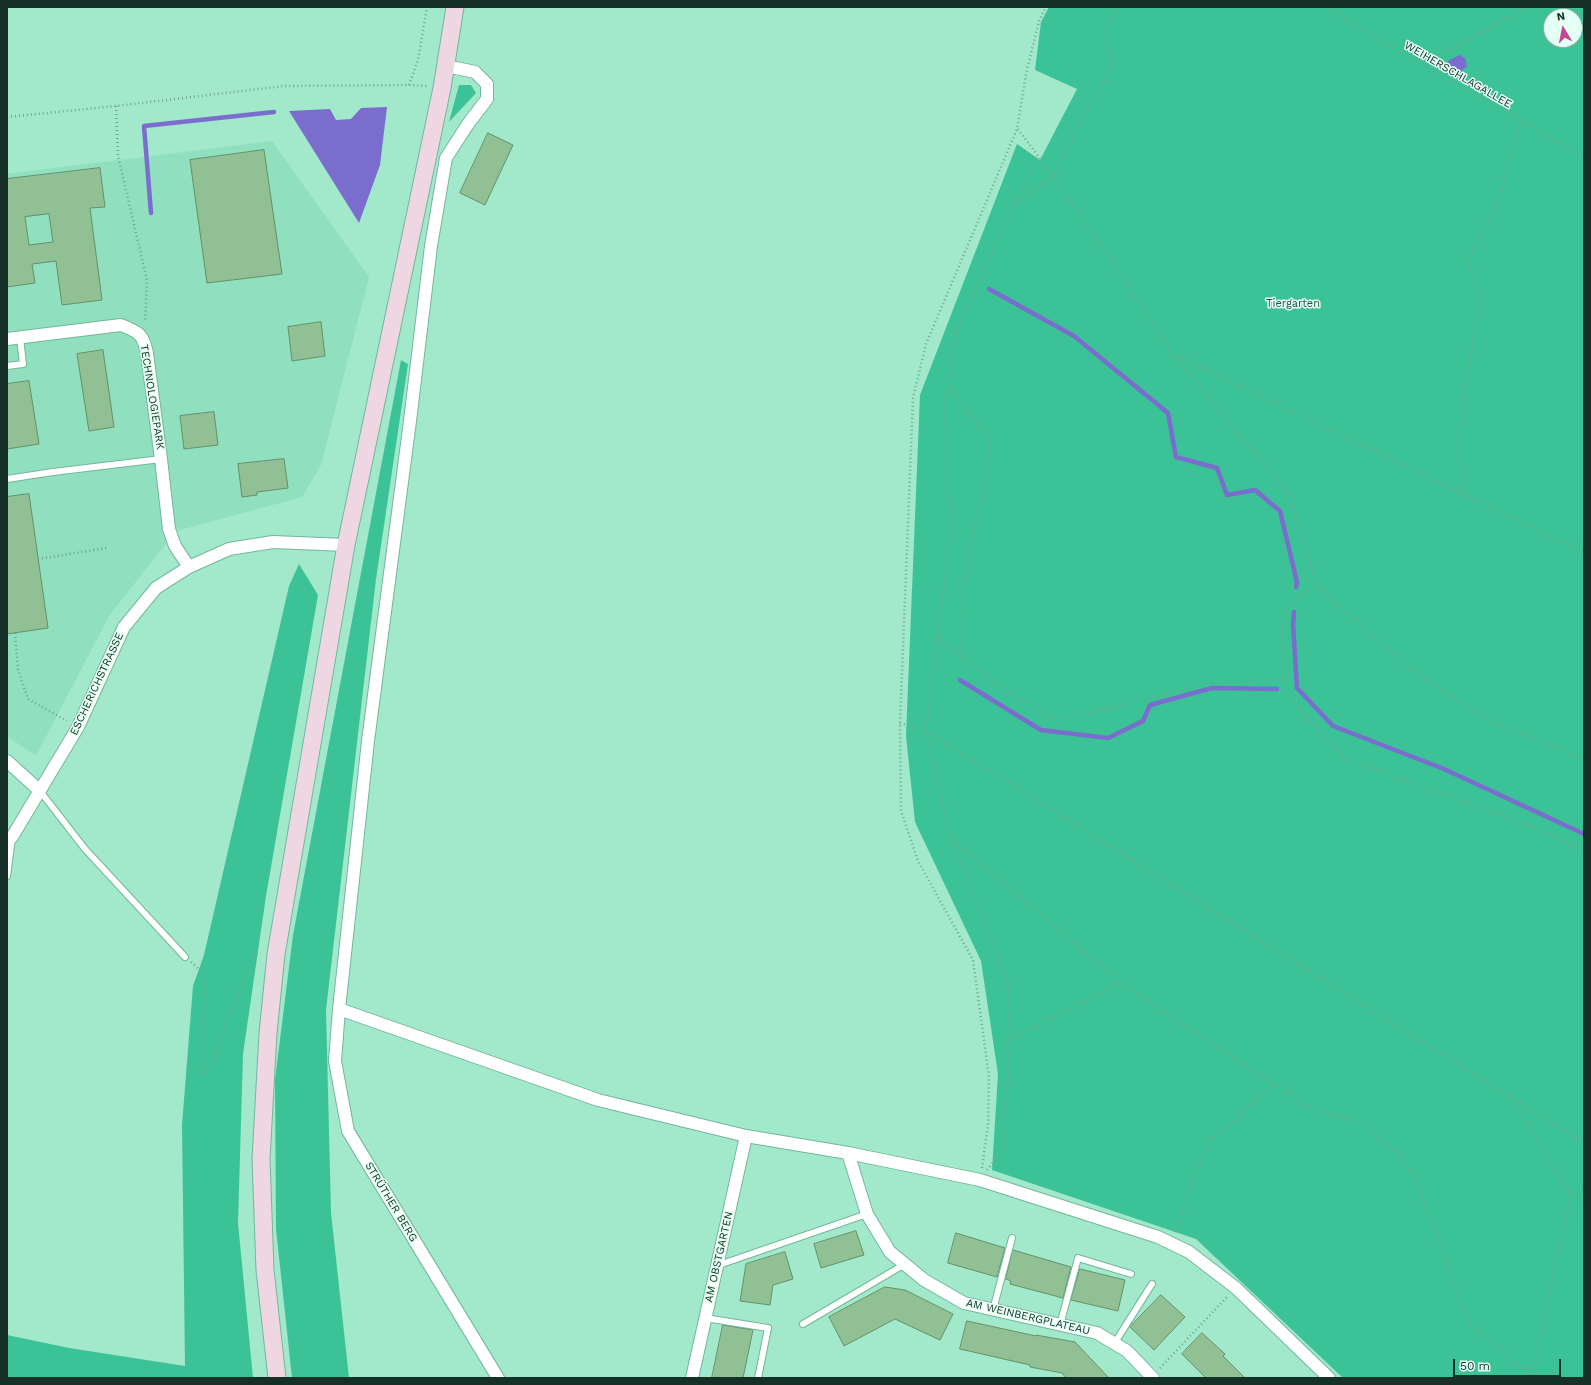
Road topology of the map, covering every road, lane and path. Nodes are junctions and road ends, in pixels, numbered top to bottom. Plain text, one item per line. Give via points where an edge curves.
1 (427, 7) edge
2 (455, 7) edge
3 (1046, 7) edge
4 (1118, 7) edge
5 (1324, 7) edge
6 (1528, 7) edge
7 (1424, 64) junction
8 (446, 66) junction
9 (409, 85) junction
10 (442, 88) junction
11 (116, 106) junction
12 (7, 117) edge
13 (1521, 120) junction
14 (1017, 129) junction
15 (1038, 155) junction
16 (1584, 157) edge
17 (1053, 176) junction
18 (1016, 203) junction
19 (145, 322) dead end
20 (20, 338) junction
21 (7, 339) edge
22 (1173, 354) junction
23 (7, 366) edge
24 (948, 386) junction
25 (161, 459) junction
26 (7, 479) edge
27 (1467, 496) junction
28 (346, 545) junction
29 (107, 548) dead end
30 (1584, 552) edge
31 (38, 559) dead end
32 (189, 567) junction
33 (1318, 585) junction
34 (15, 633) dead end
35 (938, 639) junction
36 (961, 657) junction
37 (1284, 678) junction
38 (900, 723) junction
39 (78, 727) junction
40 (926, 731) junction
41 (1584, 759) edge
42 (7, 761) edge
43 (40, 791) junction
44 (951, 839) junction
45 (10, 840) edge
46 (1584, 850) edge
47 (7, 876) edge
48 (263, 953) dead end
49 (185, 956) joint
50 (1121, 983) junction
51 (339, 1009) junction
52 (1011, 1039) junction
53 (1275, 1085) junction
54 (1512, 1098) junction
55 (746, 1136) junction
56 (1584, 1143) edge
57 (848, 1153) junction
58 (980, 1180) junction
59 (1584, 1189) edge
60 (1571, 1195) junction
61 (867, 1214) junction
62 (1012, 1238) dead end
63 (1172, 1243) junction
64 (904, 1264) junction
65 (716, 1266) junction
66 (1131, 1274) dead end
67 (1152, 1284) dead end
68 (1236, 1288) junction
69 (993, 1310) junction
70 (705, 1318) junction
71 (803, 1324) dead end
72 (1060, 1325) junction
73 (1114, 1344) junction
74 (1146, 1376) edge
75 (277, 1378) edge
76 (498, 1378) edge
77 (692, 1378) edge
78 (758, 1378) edge
79 (1329, 1378) edge
80 (1534, 1378) edge
81 (1537, 1378) edge

1 - 9 path via 418,60
2 - 8 main road
3 - 14 path via 1039,21 1026,74
4 - 17 path via 1107,26 1111,68
5 - 7 path, WEIHERSCHLAGALLEE
6 - 7 path
7 - 13 path, WEIHERSCHLAGALLEE
8 - 10 main road
8 - 51 street, STRÜTHER BERG via 475,72 487,84 487,99 446,158 432,239 368,741
9 - 10 path
9 - 11 path via 284,86
10 - 28 main road
11 - 12 path
11 - 19 path via 118,156 146,280
13 - 16 path, WEIHERSCHLAGALLEE
13 - 27 path via 1498,204 1468,260 1481,298 1465,388 1459,450
14 - 15 path
14 - 38 path via 926,344 913,398
15 - 17 path
15 - 18 path
17 - 18 path
17 - 22 path
18 - 24 path via 955,335
20 - 21 street, TECHNOLOGIEPARK
20 - 23 lane via 24,364
20 - 25 street, TECHNOLOGIEPARK via 121,324 137,331 145,343 147,353
22 - 27 path
22 - 33 path via 1291,497
24 - 35 path via 945,410 951,532
24 - 36 path via 991,440 983,500 967,553
25 - 26 lane
25 - 32 street, TECHNOLOGIEPARK via 169,529 174,546
27 - 30 path
28 - 32 street, ESCHERICHSTRASSE via 273,542 229,549
28 - 75 main road via 276,954 268,1034 261,1159 265,1270
29 - 31 path
32 - 39 street, ESCHERICHSTRASSE via 156,588 124,627
33 - 37 path via 1290,603 1281,635
33 - 41 path via 1413,671 1490,721
34 - 39 path via 18,670 28,699
35 - 36 path
35 - 40 path
36 - 37 path via 1006,691 1061,720 1208,684
37 - 46 path via 1293,701 1342,757 1544,831
38 - 40 path
38 - 58 path via 901,811 918,861 973,960 989,1077 988,1124
39 - 43 street, ESCHERICHSTRASSE
40 - 44 path
40 - 54 path
42 - 43 street
43 - 45 street, ESCHERICHSTRASSE
43 - 49 lane via 85,849
44 - 50 path
44 - 52 path via 1007,978
45 - 47 lane
48 - 49 path via 254,954 209,1072 206,1074 203,1072 206,982 202,972
50 - 52 path
50 - 53 path
51 - 55 street via 598,1100
51 - 76 street, STRÜTHER BERG via 335,1061 348,1131
52 - 58 path via 1002,1152
53 - 63 path via 1208,1142
53 - 80 path via 1311,1109 1366,1124 1413,1172 1469,1322
54 - 56 path
54 - 60 path
55 - 57 street
55 - 65 street, AM OBSTGARTEN
57 - 58 street
57 - 61 street, AM WEINBERGPLATEAU
58 - 63 street
59 - 60 path
60 - 81 path via 1540,1339
61 - 64 street, AM WEINBERGPLATEAU via 890,1252
61 - 65 lane
62 - 69 lane
63 - 68 street via 1189,1252
64 - 69 street, AM WEINBERGPLATEAU via 924,1280 964,1303
64 - 71 lane
65 - 70 street, AM OBSTGARTEN
66 - 72 lane via 1078,1258
67 - 73 lane
68 - 74 path
68 - 79 street
69 - 72 street, AM WEINBERGPLATEAU
70 - 77 street, AM OBSTGARTEN
70 - 78 lane via 768,1328
72 - 73 street, AM WEINBERGPLATEAU via 1096,1333
73 - 74 street, AM WEINBERGPLATEAU via 1127,1351

